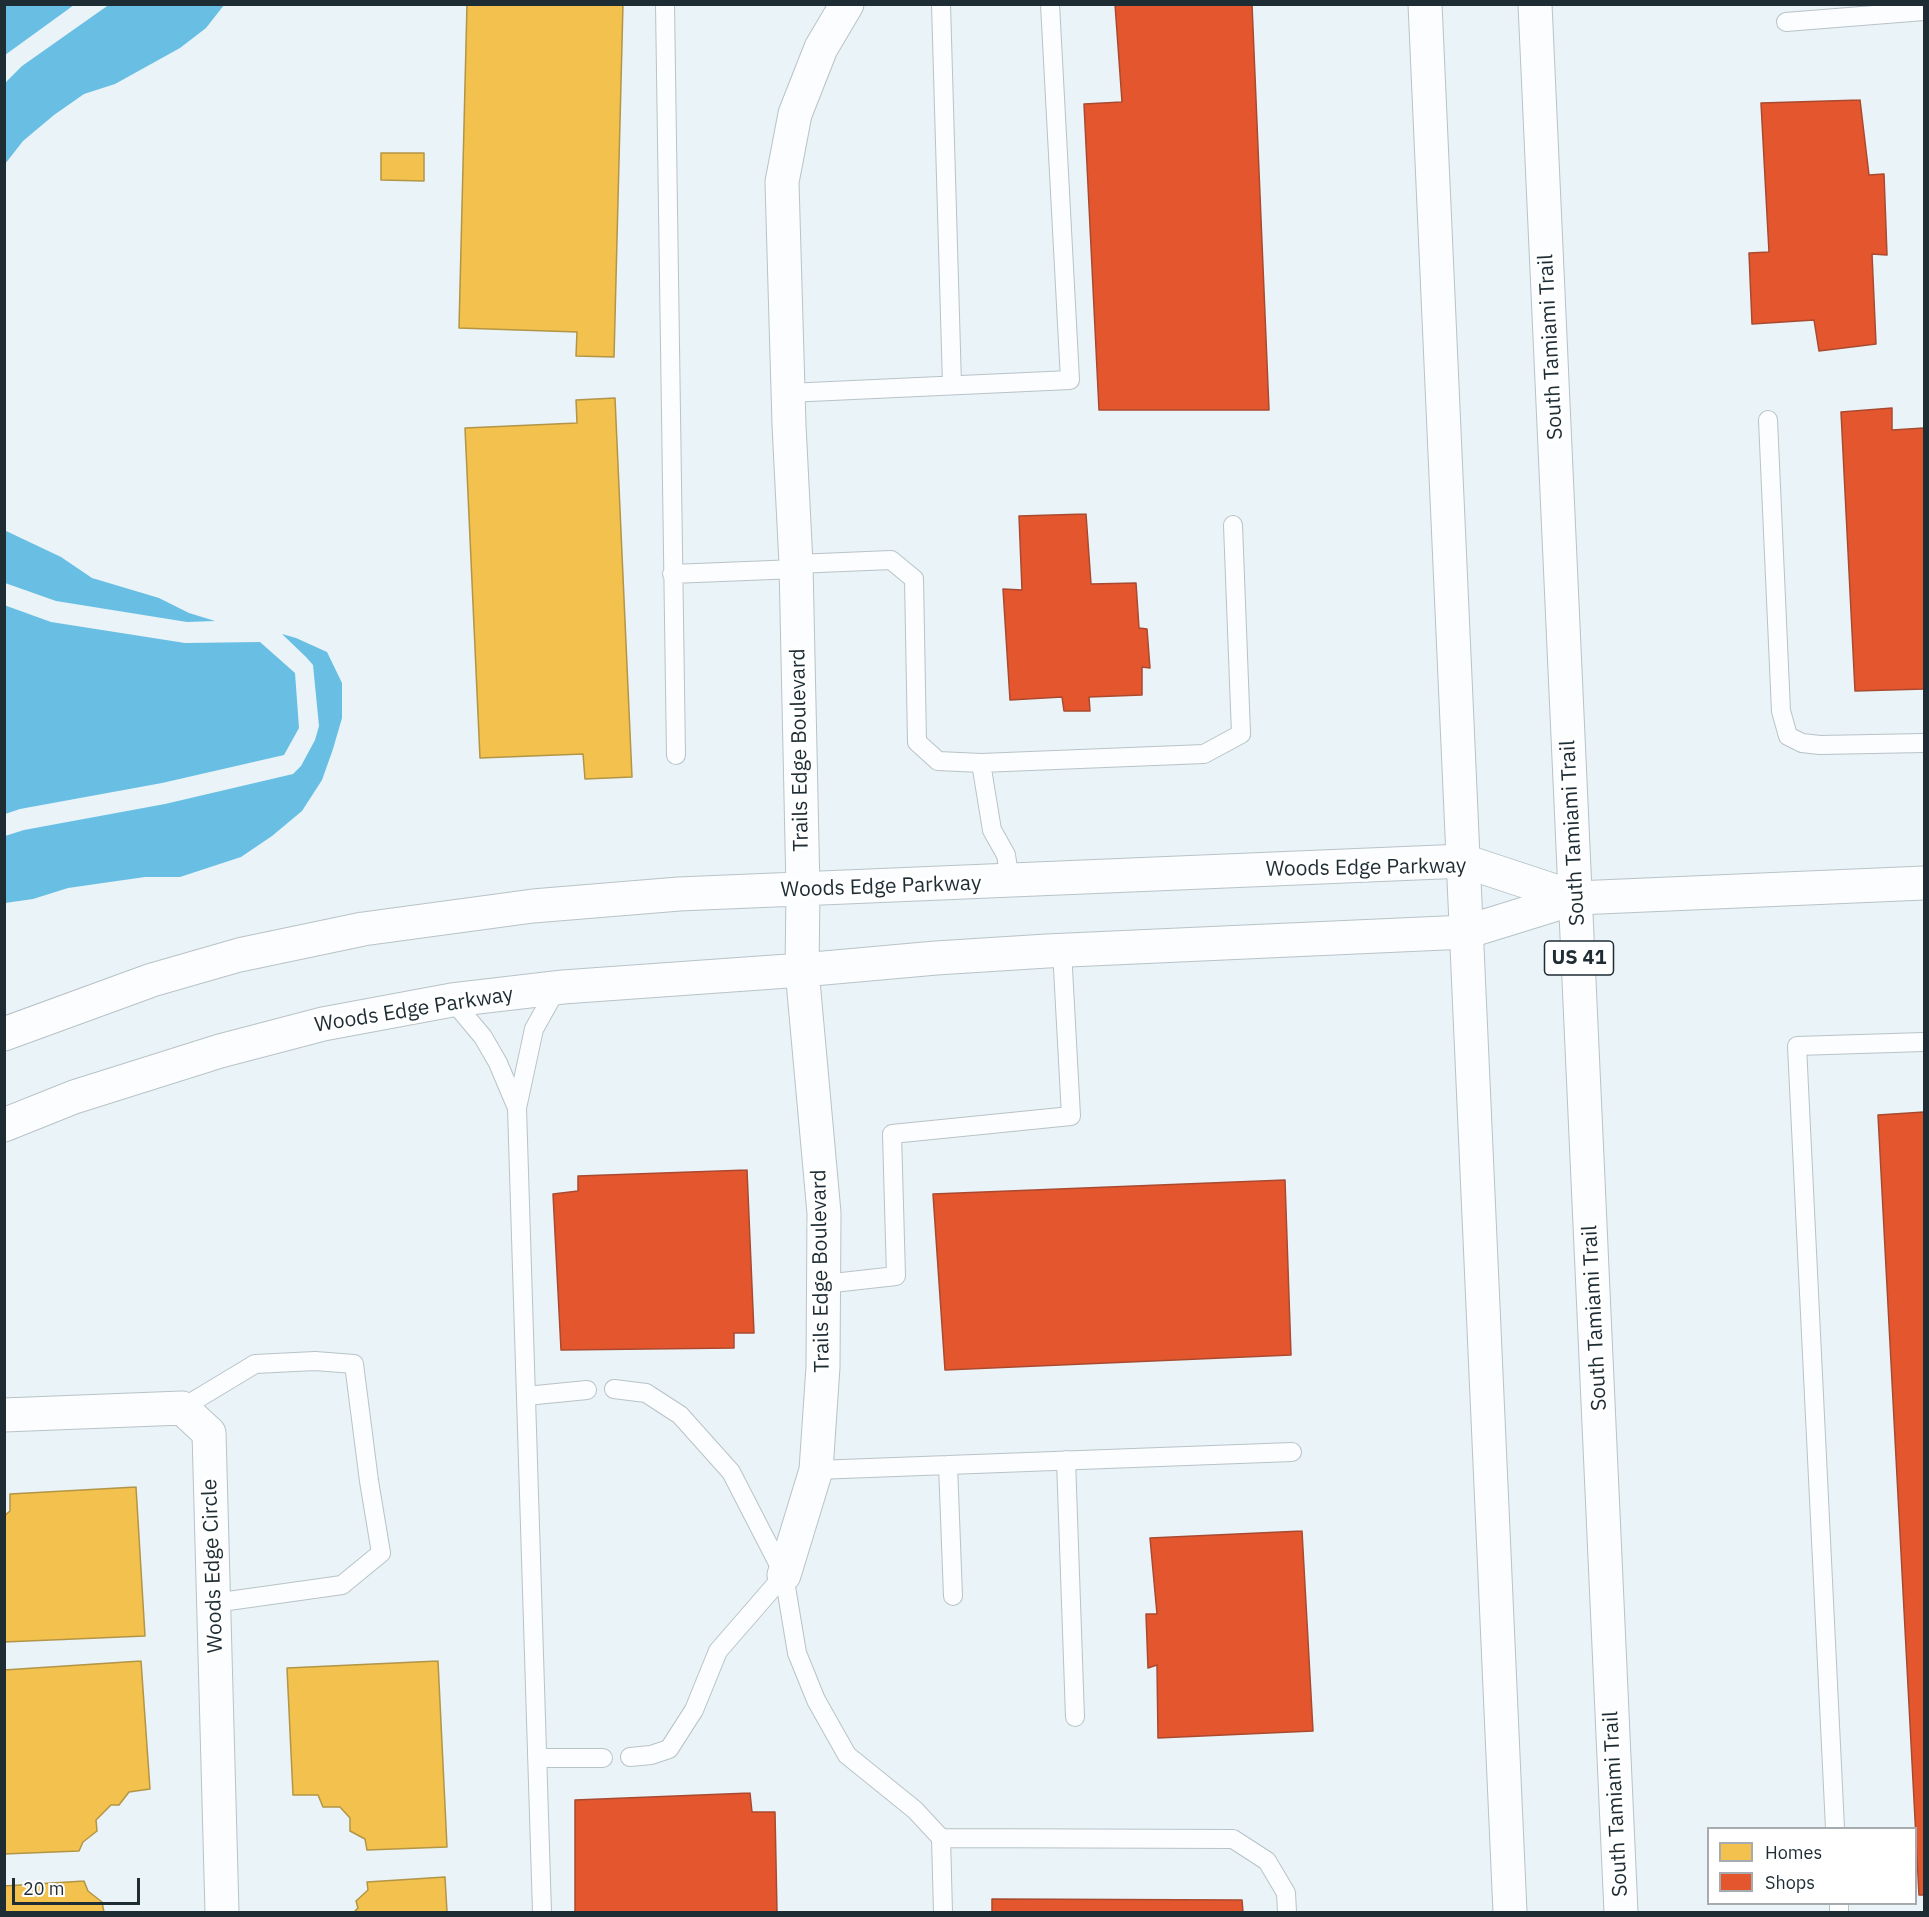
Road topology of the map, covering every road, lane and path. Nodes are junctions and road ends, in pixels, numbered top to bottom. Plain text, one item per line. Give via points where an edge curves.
1 (665, 4) edge
2 (847, 4) edge
3 (941, 4) edge
4 (1050, 4) edge
5 (1425, 4) edge
6 (1536, 4) edge
7 (1924, 11) edge
8 (1786, 22) dead end
9 (952, 386) junction
10 (788, 393) junction
11 (1768, 420) dead end
12 (1233, 525) dead end
13 (796, 566) junction
14 (672, 574) junction
15 (1924, 743) edge
16 (676, 755) dead end
17 (981, 763) junction
18 (1464, 861) junction
19 (1010, 881) junction
20 (1924, 882) edge
21 (803, 890) junction
22 (1576, 898) junction
23 (1466, 932) junction
24 (1062, 950) junction
25 (802, 970) junction
26 (557, 988) junction
27 (452, 1000) junction
28 (4, 1034) edge
29 (1924, 1042) edge
30 (517, 1108) junction
31 (4, 1125) edge
32 (824, 1284) junction
33 (614, 1389) dead end
34 (587, 1390) dead end
35 (526, 1396) junction
36 (182, 1408) junction
37 (4, 1415) edge
38 (1292, 1452) dead end
39 (1066, 1460) junction
40 (948, 1465) junction
41 (816, 1470) junction
42 (784, 1575) junction
43 (953, 1596) dead end
44 (214, 1603) junction
45 (1075, 1717) dead end
46 (630, 1757) dead end
47 (537, 1758) junction
48 (603, 1758) dead end
49 (1835, 1827) edge
50 (941, 1838) junction
51 (222, 1912) edge
52 (542, 1912) edge
53 (943, 1912) edge
54 (1287, 1912) edge
55 (1510, 1912) edge
56 (1621, 1912) edge

1 - 14 lane
2 - 10 street, Trails Edge Boulevard via 821,48 795,114 782,182
3 - 9 lane
4 - 9 lane via 1070,380
5 - 18 street
6 - 22 street, South Tamiami Trail / US 41
7 - 8 lane
9 - 10 lane
10 - 13 street, Trails Edge Boulevard
11 - 15 lane via 1781,711 1788,736 1820,745
12 - 17 lane via 1241,734 1204,754
13 - 14 lane
13 - 17 lane via 891,560 914,579 917,742 938,761
13 - 21 street, Trails Edge Boulevard
14 - 16 lane
17 - 19 lane via 992,830 1006,855
18 - 19 street, Woods Edge Parkway
18 - 22 street, Woods Edge Parkway
18 - 23 street
19 - 21 street, Woods Edge Parkway
20 - 22 street
21 - 25 street, Trails Edge Boulevard
21 - 28 street, Woods Edge Parkway via 680,894 533,906 363,929 239,955 152,980
22 - 23 street, Woods Edge Parkway
22 - 56 street, South Tamiami Trail / US 41
23 - 24 street, Woods Edge Parkway
23 - 55 street
24 - 25 street, Woods Edge Parkway
24 - 32 lane via 1071,1116 892,1134 896,1276
25 - 26 street, Woods Edge Parkway
25 - 32 street, Trails Edge Boulevard via 824,1213
26 - 27 street, Woods Edge Parkway
26 - 30 lane via 534,1029
27 - 30 lane via 483,1037
27 - 31 street, Woods Edge Parkway via 323,1024 220,1051 74,1097
29 - 49 lane via 1797,1046
30 - 35 lane
32 - 41 street, Trails Edge Boulevard
33 - 42 lane via 646,1393 680,1415 731,1472
34 - 35 lane
35 - 47 lane
36 - 37 street
36 - 44 street, Woods Edge Circle via 208,1433
36 - 44 lane via 255,1364 354,1364 381,1553 342,1585
38 - 39 lane
39 - 40 lane
39 - 45 lane
40 - 41 lane
40 - 43 lane
41 - 42 street, Trails Edge Boulevard
42 - 46 lane via 718,1651 694,1710 669,1749
42 - 50 lane via 797,1653 816,1700 847,1755 915,1810
44 - 51 street, Woods Edge Circle
47 - 48 lane
47 - 52 lane
50 - 53 lane
50 - 54 lane via 1233,1839 1267,1861 1286,1893

